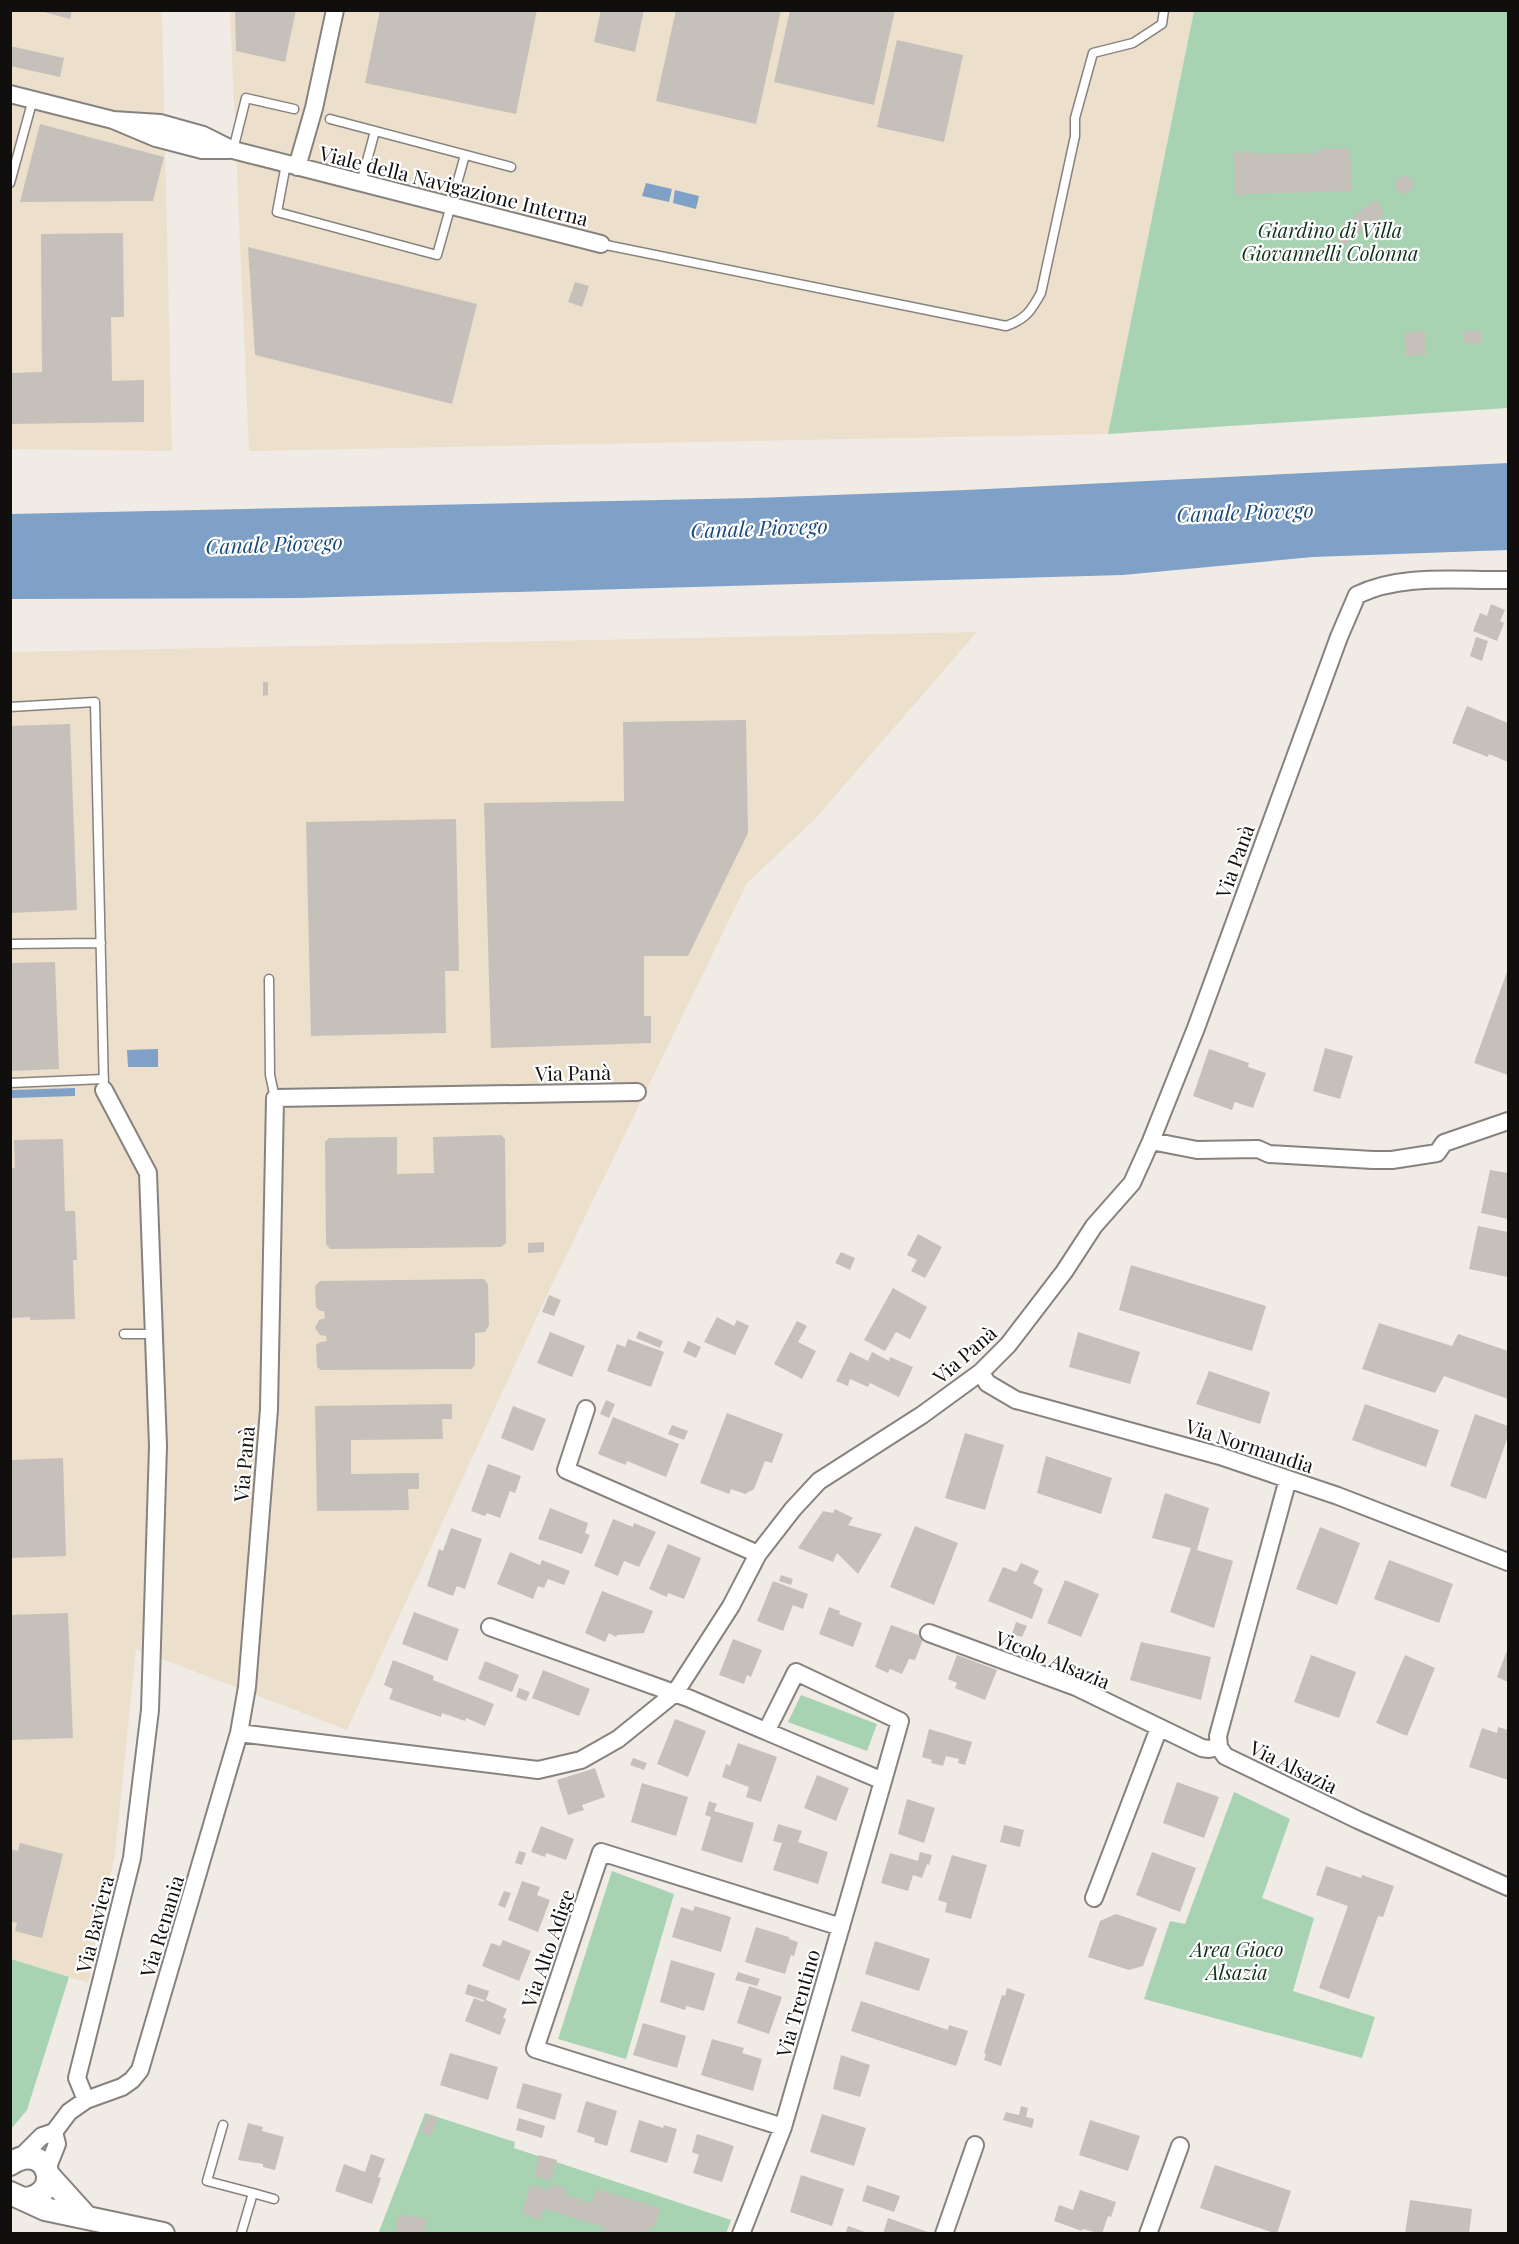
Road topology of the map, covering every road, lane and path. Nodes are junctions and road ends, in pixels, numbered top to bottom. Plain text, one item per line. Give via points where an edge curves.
1 (335, 10) edge
2 (1164, 10) edge
3 (10, 94) edge
4 (33, 99) junction
5 (294, 109) dead end
6 (330, 119) dead end
7 (375, 131) junction
8 (233, 150) junction
9 (465, 155) junction
10 (292, 165) junction
11 (511, 167) dead end
12 (10, 183) edge
13 (361, 183) junction
14 (451, 206) junction
15 (601, 244) joint
16 (1509, 580) edge
17 (10, 707) edge
18 (101, 943) junction
19 (10, 944) edge
20 (269, 979) dead end
21 (10, 1083) edge
22 (104, 1085) junction
23 (637, 1092) dead end
24 (275, 1098) junction
25 (1509, 1121) edge
26 (1151, 1142) junction
27 (124, 1334) dead end
28 (155, 1334) junction
29 (981, 1372) junction
30 (586, 1409) dead end
31 (1288, 1479) junction
32 (758, 1554) junction
33 (1509, 1562) edge
34 (490, 1627) dead end
35 (929, 1633) dead end
36 (675, 1693) junction
37 (1160, 1728) junction
38 (767, 1730) junction
39 (239, 1733) junction
40 (1219, 1747) junction
41 (883, 1780) junction
42 (1509, 1887) edge
43 (1094, 1898) dead end
44 (841, 1927) junction
45 (86, 2100) junction
46 (223, 2125) dead end
47 (783, 2127) junction
48 (54, 2132) junction
49 (975, 2145) dead end
50 (1180, 2146) dead end
51 (14, 2162) edge
52 (47, 2172) junction
53 (253, 2193) junction
54 (15, 2194) edge
55 (274, 2199) dead end
56 (86, 2217) junction
57 (163, 2234) edge
58 (241, 2234) edge
59 (741, 2234) edge
60 (944, 2234) edge
61 (1148, 2234) edge

1 - 10 street, Viale della Navigazione Interna via 314,108
2 - 15 lane via 1162,24 1133,44 1093,53 1075,118 1075,136 1041,293 1020,321 1006,326
3 - 4 street, Viale della Navigazione Interna
4 - 8 street, Viale della Navigazione Interna via 113,120 160,123 203,135
4 - 12 lane
5 - 8 lane via 246,98
6 - 7 lane
7 - 9 lane
7 - 13 lane
8 - 10 street, Viale della Navigazione Interna
9 - 11 lane
9 - 14 lane
10 - 13 street, Viale della Navigazione Interna
10 - 14 lane via 277,212 437,255
13 - 14 street, Viale della Navigazione Interna
14 - 15 street, Viale della Navigazione Interna
16 - 26 street, Via Panà via 1385,584 1357,595
17 - 18 lane via 95,702
18 - 19 lane
18 - 22 lane
20 - 24 lane via 270,1075
21 - 22 lane
22 - 28 street via 148,1173
23 - 24 street, Via Panà
24 - 39 street, Via Panà via 268,1409 247,1687
25 - 26 street via 1444,1143 1437,1153 1392,1160 1269,1154 1258,1149 1197,1150
26 - 29 street, Via Panà via 1132,1183 1094,1226 1008,1345
27 - 28 lane
28 - 45 street, Via Baviera via 158,1446 150,1710 132,1858 77,2078
29 - 31 street, Via Normandia via 987,1383 1016,1400 1220,1456
29 - 32 street, Via Panà via 819,1481
30 - 32 street via 566,1470
31 - 33 street, Via Normandia
31 - 40 street, Via Alsazia via 1218,1736
32 - 36 street, Via Panà via 731,1606
34 - 36 street
35 - 37 street, Vicolo Alsazia via 1076,1687
36 - 38 street
36 - 39 street, Via Panà via 618,1739 580,1760 538,1770
37 - 40 street, Vicolo Alsazia via 1202,1748
37 - 43 street
38 - 41 street
38 - 41 street, Via Trentino via 796,1672 900,1720
39 - 45 street, Via Renania via 140,2070 122,2086
40 - 42 street, Via Alsazia via 1225,1756
41 - 44 street, Via Trentino
44 - 47 street, Via Trentino
44 - 47 street, Via Alto Adige via 601,1852 535,2049
45 - 48 street via 69,2112
46 - 53 lane via 207,2181
47 - 59 street, Via Trentino
48 - 51 street via 42,2136
48 - 52 street via 57,2145
49 - 60 street
50 - 61 street
51 - 52 main road via 38,2159
52 - 54 main road via 48,2183 41,2194
52 - 56 main road
53 - 55 lane
53 - 58 lane
54 - 56 main road via 45,2209
56 - 57 main road

